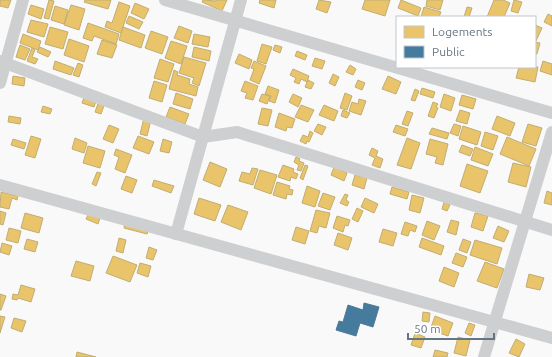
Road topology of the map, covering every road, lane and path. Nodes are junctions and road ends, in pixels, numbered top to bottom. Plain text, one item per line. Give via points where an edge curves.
1 (23, 0) edge
2 (165, 0) edge
3 (241, 0) edge
4 (235, 21) junction
5 (3, 62) edge
6 (396, 68) edge
7 (397, 68) edge
8 (0, 84) edge
9 (552, 113) edge
10 (552, 132) edge
11 (204, 137) junction
12 (0, 185) edge
13 (525, 222) junction
14 (552, 230) edge
15 (176, 234) junction
16 (495, 322) junction
17 (552, 338) edge
18 (484, 357) edge

1 - 5 street
2 - 4 street
3 - 4 street
4 - 6 street
4 - 11 street
5 - 8 street
5 - 11 street
7 - 9 street
10 - 13 street
11 - 13 street via 237,132
11 - 15 street
12 - 15 street
13 - 14 street
13 - 16 street
15 - 16 street
16 - 17 street
16 - 18 street

